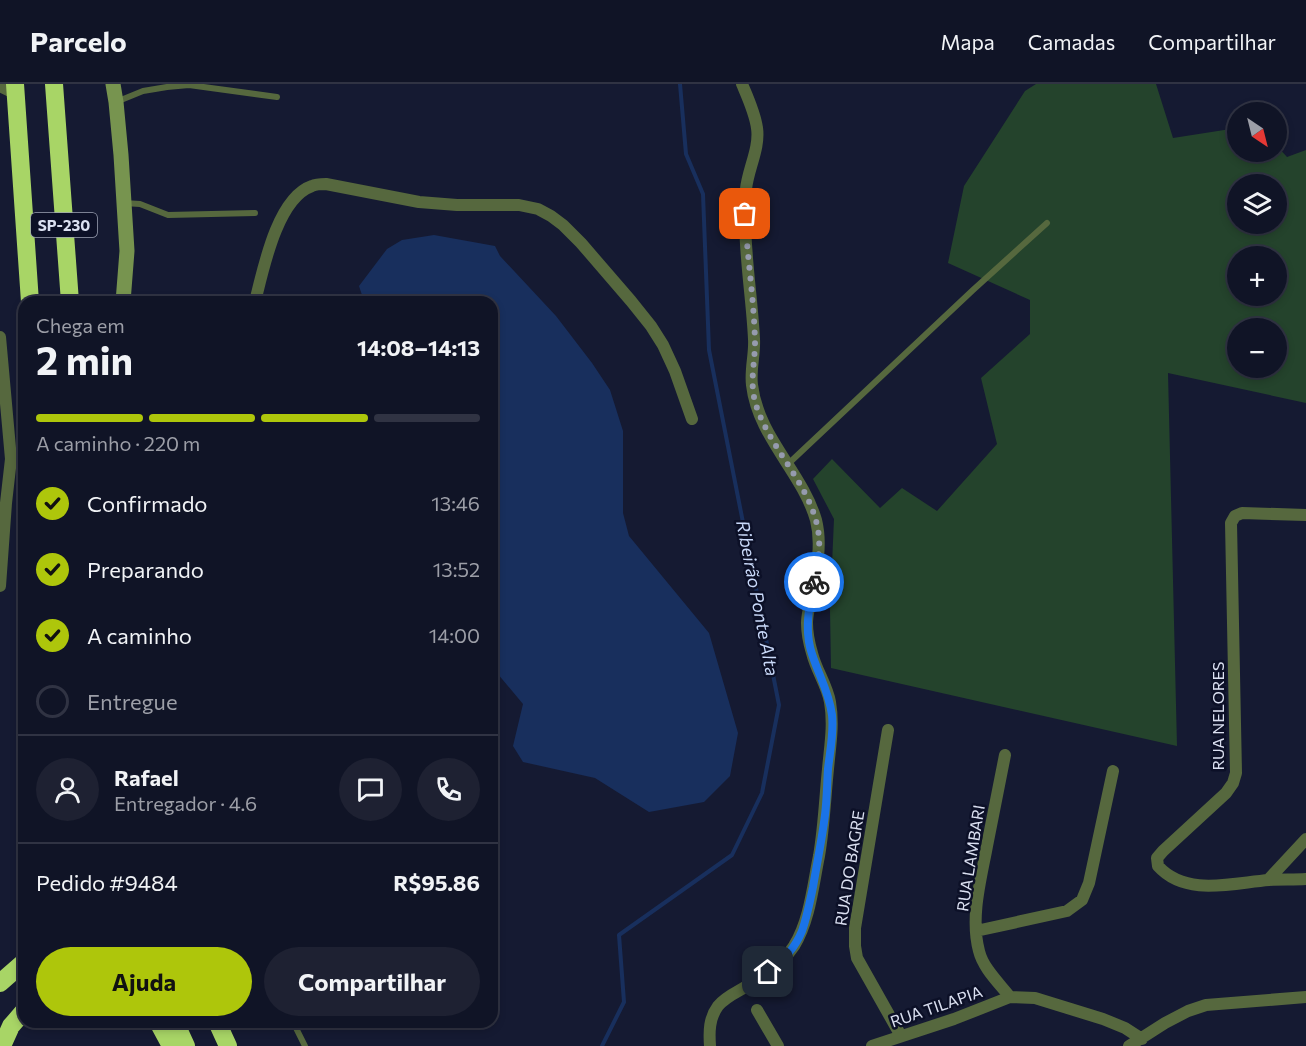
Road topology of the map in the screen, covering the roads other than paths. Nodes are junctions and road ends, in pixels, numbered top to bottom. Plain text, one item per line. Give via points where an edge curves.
1 (54, 84) edge
2 (113, 84) edge
3 (742, 84) edge
4 (11, 88) edge
5 (278, 97) dead end
6 (116, 102) junction
7 (124, 203) junction
8 (255, 213) dead end
9 (1047, 223) dead end
10 (29, 296) edge
11 (70, 296) edge
12 (123, 296) edge
13 (257, 296) edge
14 (0, 337) edge
15 (692, 419) dead end
16 (787, 465) junction
17 (1306, 515) edge
18 (1, 568) edge
19 (0, 586) edge
20 (888, 730) dead end
21 (1005, 755) dead end
22 (1113, 771) dead end
23 (1306, 839) edge
24 (1306, 879) edge
25 (1268, 880) junction
26 (976, 932) junction
27 (18, 967) edge
28 (0, 983) edge
29 (1010, 997) junction
30 (1306, 997) edge
31 (757, 1010) dead end
32 (18, 1018) edge
33 (161, 1028) edge
34 (178, 1028) edge
35 (220, 1028) edge
36 (296, 1028) edge
37 (901, 1036) junction
38 (1142, 1039) junction
39 (2, 1046) edge
40 (171, 1046) edge
41 (186, 1046) edge
42 (228, 1046) edge
43 (305, 1046) edge
44 (710, 1046) edge
45 (778, 1046) edge
46 (872, 1046) edge
47 (1129, 1046) edge

1 - 11 highway, SP-230
2 - 6 street
3 - 16 street via 758,130 745,196 755,343 752,383 764,425
4 - 10 highway, SP-230
5 - 6 lane via 189,85 143,91
6 - 7 street
7 - 8 lane via 140,204 168,215
7 - 12 street via 127,251
9 - 16 lane
13 - 15 street via 282,215 311,186 326,184 419,202 538,209 569,231 651,326 675,371
14 - 18 street via 11,453
16 - 44 street via 808,501 819,538 819,561 807,619 812,655 830,698 832,717 825,813 802,931 779,964 717,1007 711,1018
17 - 25 street, RUA NELORES via 1242,513 1231,523 1236,772 1226,793 1157,858 1165,874 1189,884
18 - 19 street
20 - 37 street, RUA DO BAGRE via 855,946 862,970
21 - 26 street, RUA LAMBARI via 976,910
22 - 26 street via 1082,900 1067,911
23 - 25 street
24 - 25 street
26 - 29 street, RUA LAMBARI via 979,953
27 - 28 highway
29 - 37 street, RUA TILAPIA
29 - 38 street via 1035,998 1092,1015
30 - 38 street via 1206,1005 1165,1023
31 - 45 street
32 - 39 highway
33 - 40 highway
34 - 41 highway
35 - 42 highway
36 - 43 lane
37 - 46 street, RUA TILAPIA
38 - 47 street

